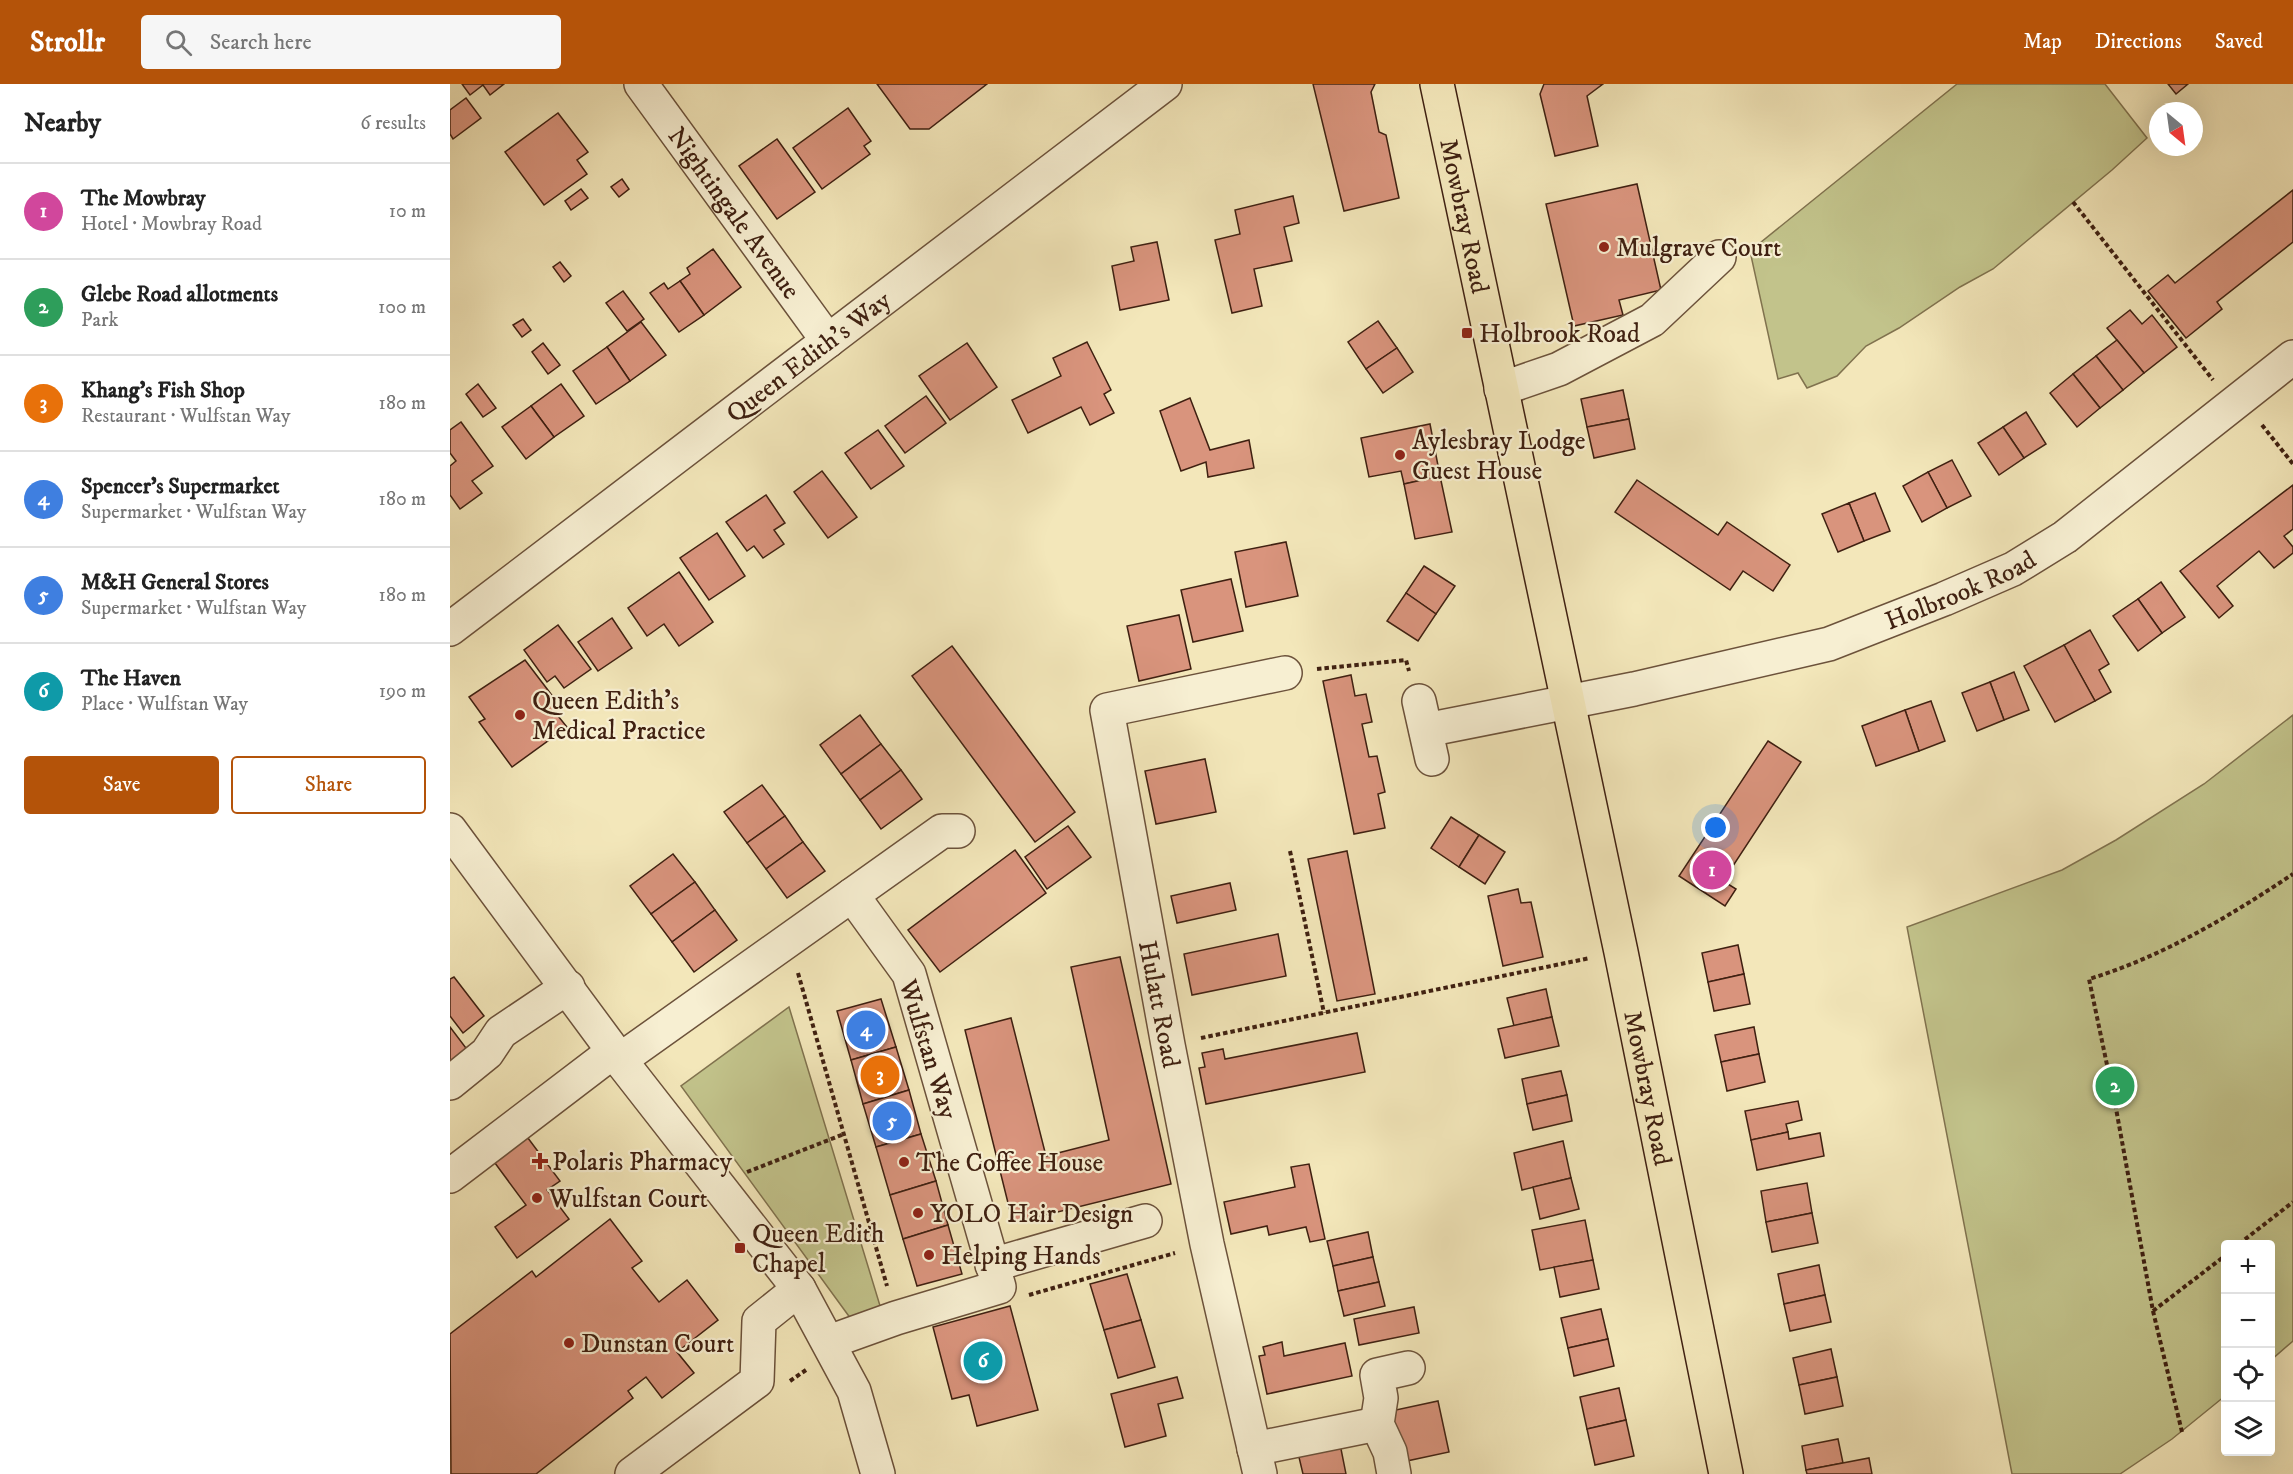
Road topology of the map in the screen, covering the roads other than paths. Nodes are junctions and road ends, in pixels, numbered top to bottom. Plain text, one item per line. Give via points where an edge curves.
1 (640, 84) edge
2 (1165, 84) edge
3 (1437, 84) edge
4 (1719, 258) dead end
5 (828, 341) junction
6 (2293, 357) edge
7 (1501, 389) junction
8 (450, 628) edge
9 (1285, 673) road end
10 (1567, 701) junction
11 (1426, 730) road end
12 (450, 830) edge
13 (958, 831) dead end
14 (852, 895) junction
15 (568, 987) junction
16 (617, 1055) junction
17 (450, 1083) edge
18 (450, 1176) edge
19 (1145, 1221) dead end
20 (995, 1276) junction
21 (800, 1289) junction
22 (829, 1342) junction
23 (1408, 1368) dead end
24 (1377, 1424) junction
25 (1257, 1461) edge
26 (633, 1474) edge
27 (878, 1474) edge
28 (1394, 1474) edge
29 (1726, 1474) edge

1 - 5 street, Nightingale Avenue
2 - 5 street, Queen Edith's Way
3 - 7 main road, Mowbray Road
4 - 7 street via 1652,320 1559,369
5 - 8 street, Queen Edith's Way
6 - 10 street, Holbrook Road via 2065,537 2013,569 1829,644
7 - 10 main road, Mowbray Road
9 - 25 street, Hulatt Road via 1107,710 1207,1244
10 - 11 street
10 - 29 main road, Mowbray Road
12 - 15 street
13 - 14 street via 942,831
14 - 16 street
14 - 20 street, Wulfstan Way via 909,974
15 - 16 street
15 - 17 street via 501,1032 487,1053
16 - 18 street
16 - 21 street
19 - 20 street
20 - 22 street
21 - 22 street
21 - 26 street via 759,1321 756,1381
22 - 27 street via 854,1391
23 - 24 street via 1377,1375 1381,1398
24 - 25 street
24 - 28 street via 1390,1452

